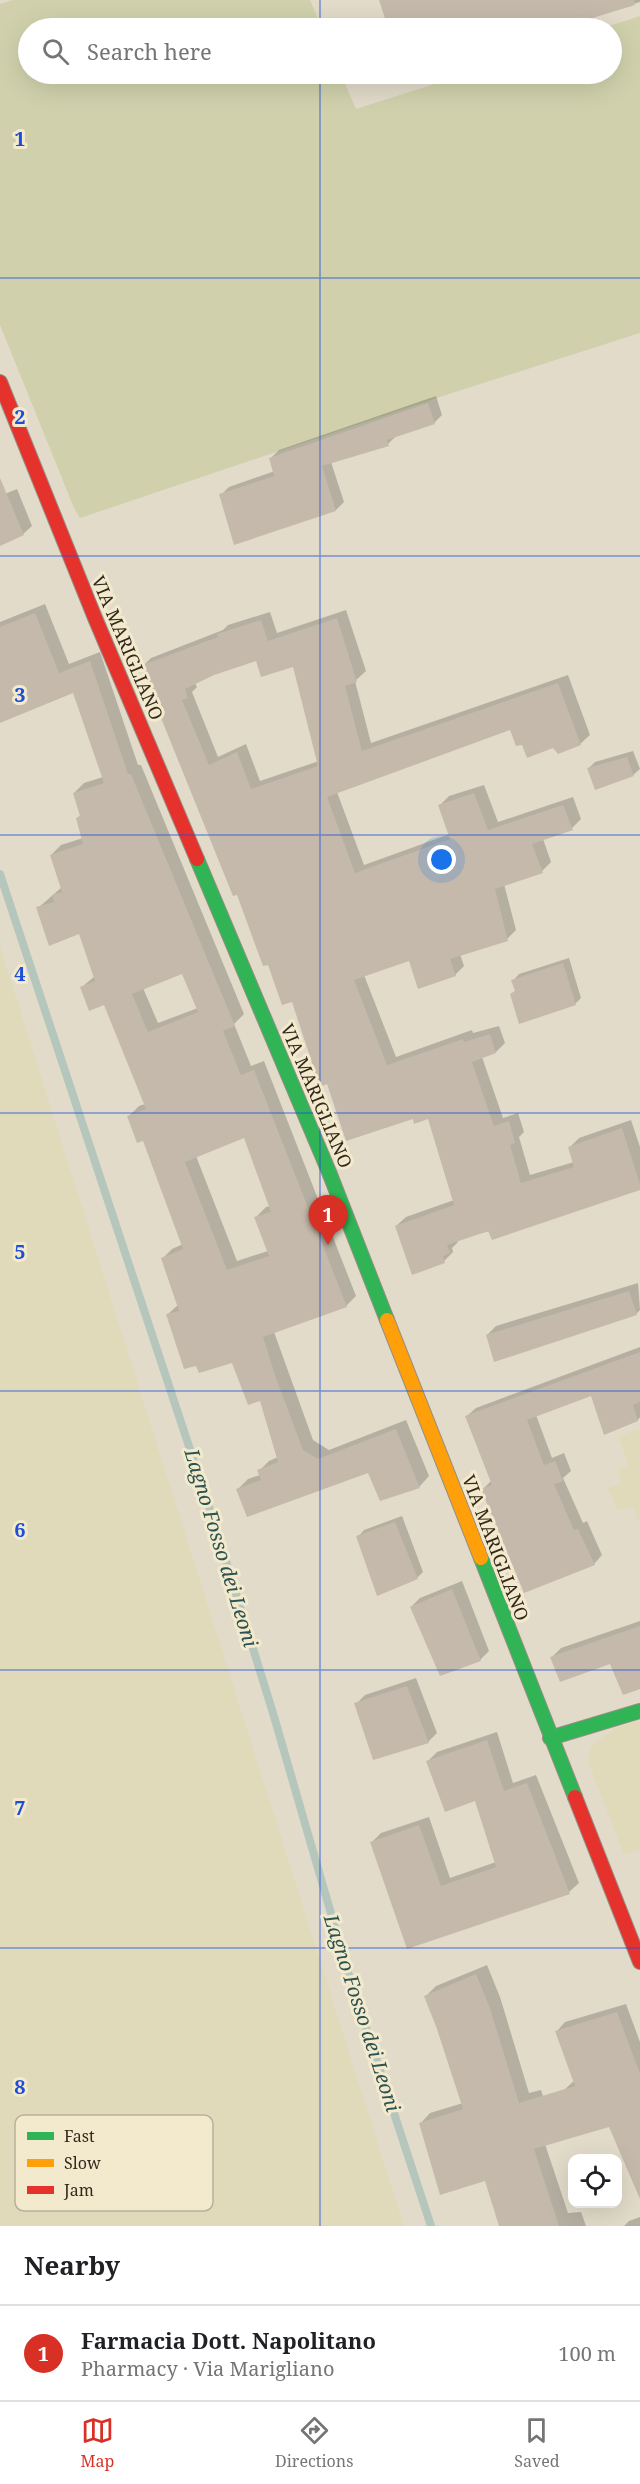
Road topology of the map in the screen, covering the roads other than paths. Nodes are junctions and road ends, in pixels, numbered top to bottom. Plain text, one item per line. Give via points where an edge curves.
1 (0, 381) edge
2 (640, 1711) edge
3 (550, 1738) junction
4 (640, 1962) edge

1 - 3 street, VIA MARIGLIANO via 95,618 328,1172
2 - 3 street
3 - 4 street, VIA MARIGLIANO

